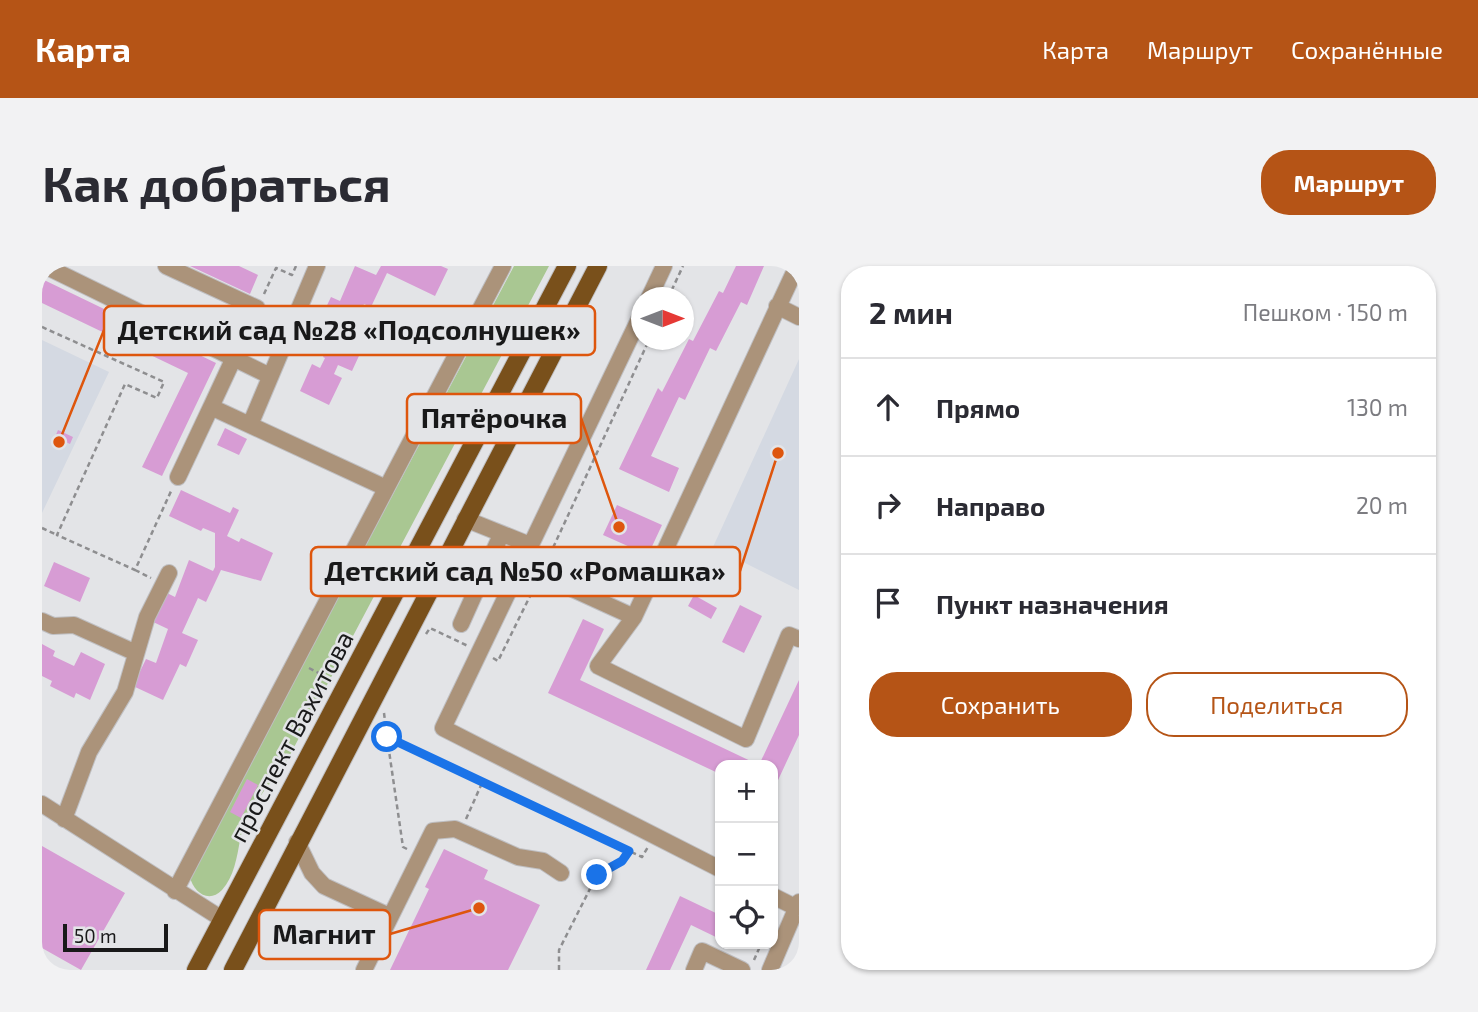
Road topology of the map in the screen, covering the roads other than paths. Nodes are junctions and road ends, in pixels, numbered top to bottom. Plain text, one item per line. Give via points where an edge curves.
1 (45, 266) edge
2 (166, 266) edge
3 (317, 266) edge
4 (503, 266) edge
5 (567, 266) edge
6 (598, 266) edge
7 (664, 266) edge
8 (797, 266) edge
9 (654, 287) edge
10 (777, 306) junction
11 (799, 317) edge
12 (631, 336) edge
13 (234, 358) junction
14 (270, 376) junction
15 (211, 407) junction
16 (250, 425) junction
17 (178, 477) road end
18 (386, 488) junction
19 (465, 519) junction
20 (501, 535) junction
21 (530, 545) junction
22 (520, 565) junction
23 (169, 573) dead end
24 (575, 589) junction
25 (648, 589) junction
26 (635, 617) junction
27 (42, 621) edge
28 (461, 624) dead end
29 (799, 639) edge
30 (136, 653) junction
31 (42, 804) edge
32 (64, 819) junction
33 (297, 842) junction
34 (715, 866) edge
35 (561, 873) dead end
36 (175, 891) junction
37 (778, 897) edge
38 (798, 905) edge
39 (389, 916) junction
40 (222, 919) junction
41 (196, 970) edge
42 (233, 970) edge
43 (364, 970) edge
44 (694, 970) edge
45 (742, 970) edge
46 (770, 970) edge

1 - 13 street
2 - 13 street via 257,308
3 - 14 street
4 - 18 street
5 - 40 main road, проспект Вахитова
6 - 19 main road, проспект Вахитова
7 - 9 street
8 - 10 street
10 - 11 street
10 - 25 street
12 - 21 street
13 - 14 street
13 - 15 street
14 - 16 street
15 - 16 street
15 - 17 street
16 - 18 street
18 - 36 street
19 - 20 street
19 - 33 main road, проспект Вахитова
20 - 21 street
20 - 28 street
21 - 22 street
22 - 24 street
22 - 34 street via 443,728
23 - 30 street via 147,617
24 - 25 street via 588,565
24 - 26 street
25 - 26 street
26 - 29 street via 598,666 746,739 789,635
27 - 30 street via 53,626 74,625
30 - 32 street via 125,692 89,752
31 - 32 street
32 - 36 street
33 - 39 street via 324,886
33 - 42 main road, проспект Вахитова
35 - 39 street via 543,861 518,857 455,829 433,831
36 - 40 street
37 - 38 street
38 - 46 street
39 - 43 street
40 - 41 main road, проспект Вахитова
44 - 45 street via 702,951

